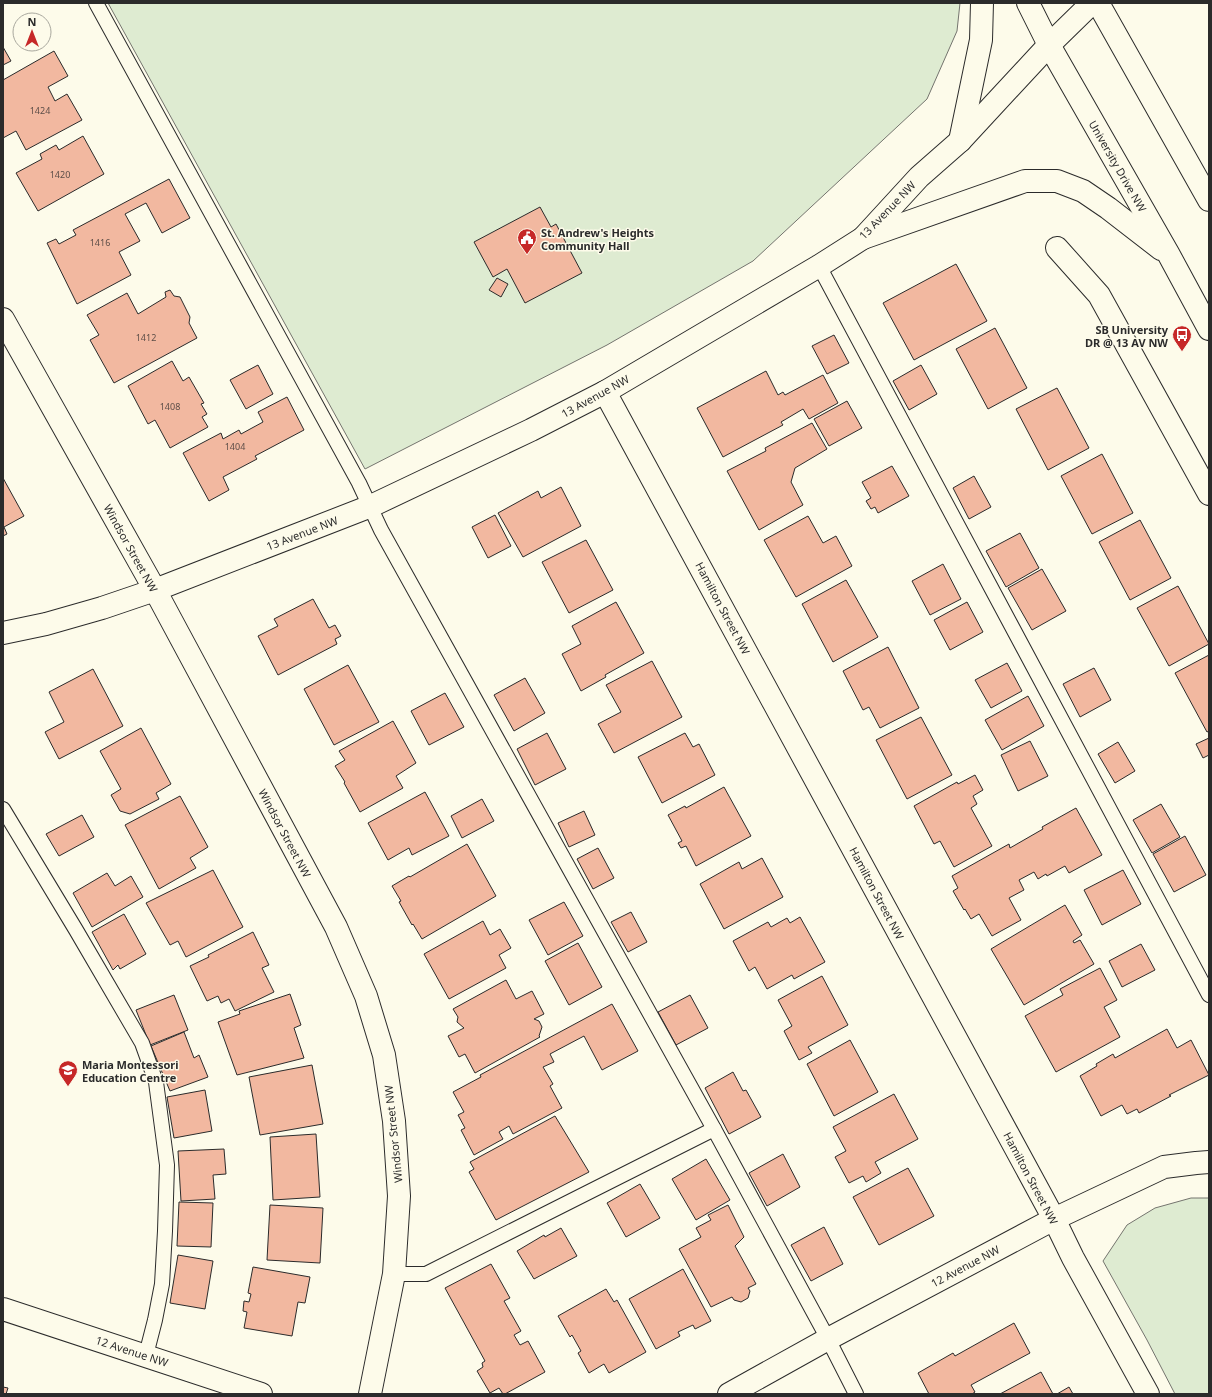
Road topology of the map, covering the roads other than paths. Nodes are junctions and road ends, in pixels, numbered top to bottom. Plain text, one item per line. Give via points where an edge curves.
1 (96, 3) edge
2 (982, 3) edge
3 (1028, 3) edge
4 (1092, 3) edge
5 (1098, 3) edge
6 (1049, 45) junction
7 (960, 141) junction
8 (1209, 200) edge
9 (863, 238) junction
10 (1057, 248) dead end
11 (1169, 255) junction
12 (819, 266) junction
13 (3, 319) edge
14 (1209, 329) edge
15 (605, 392) junction
16 (1209, 494) edge
17 (371, 506) junction
18 (155, 590) junction
19 (3, 633) edge
20 (3, 809) edge
21 (1209, 996) edge
22 (714, 1129) junction
23 (1209, 1162) edge
24 (1054, 1219) junction
25 (394, 1274) junction
26 (3, 1309) edge
27 (828, 1339) junction
28 (146, 1355) junction
29 (261, 1394) edge
30 (370, 1394) edge
31 (729, 1394) edge
32 (856, 1394) edge
33 (1148, 1394) edge

1 - 17 lane
2 - 7 street via 981,40
3 - 6 street, University Drive NW
4 - 6 street, 13 Avenue NW
5 - 8 street
6 - 7 street, 13 Avenue NW
6 - 11 street, University Drive NW
7 - 9 street, 13 Avenue NW via 919,177
9 - 11 street via 1026,181 1057,181 1082,191 1108,208
9 - 12 street, 13 Avenue NW
10 - 16 street via 1099,295
11 - 14 street, University Drive NW
12 - 15 street, 13 Avenue NW
12 - 21 lane
13 - 18 street, Windsor Street NW
15 - 17 street, 13 Avenue NW
15 - 24 street, Hamilton Street NW
17 - 18 street, 13 Avenue NW
17 - 22 lane via 385,537
18 - 19 street, 13 Avenue NW via 46,624
18 - 25 street, Windsor Street NW via 336,927 366,996 384,1056 394,1121 399,1196
20 - 28 lane via 142,1042 156,1082 167,1165 165,1231 162,1284
22 - 25 lane via 426,1274
22 - 27 lane
23 - 24 street, 12 Avenue NW via 1164,1167
24 - 27 street, 12 Avenue NW
24 - 33 street, Hamilton Street NW
25 - 30 street, Windsor Street NW
26 - 28 street, 12 Avenue NW
27 - 31 street, 12 Avenue NW
27 - 32 lane
28 - 29 street, 12 Avenue NW

